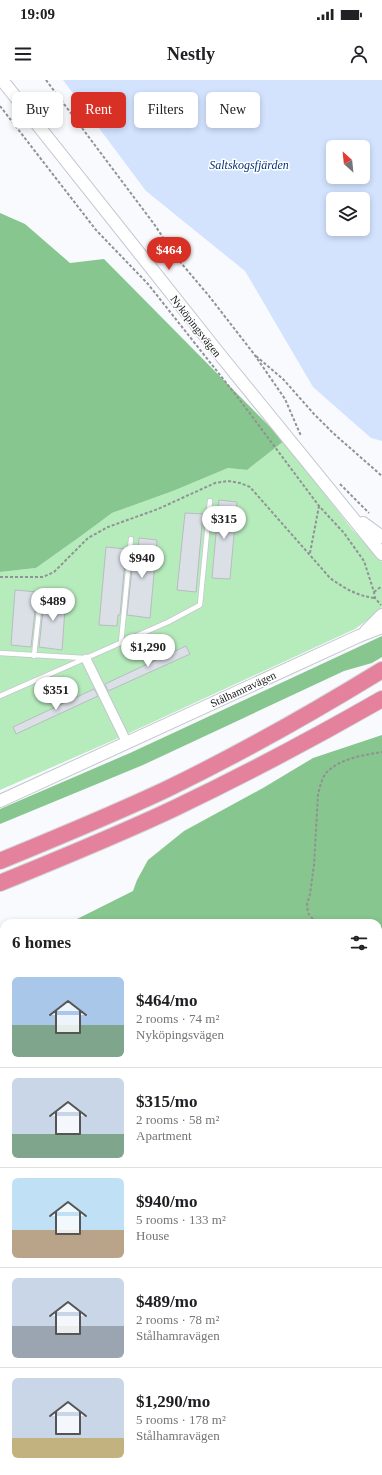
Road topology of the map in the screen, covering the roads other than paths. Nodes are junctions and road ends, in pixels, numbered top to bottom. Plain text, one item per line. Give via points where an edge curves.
1 (2, 80) edge
2 (318, 476) junction
3 (210, 501) dead end
4 (369, 521) junction
5 (382, 537) edge
6 (131, 539) dead end
7 (382, 543) edge
8 (382, 554) edge
9 (40, 592) dead end
10 (382, 614) edge
11 (382, 627) edge
12 (359, 636) junction
13 (122, 643) junction
14 (0, 653) edge
15 (34, 656) junction
16 (86, 659) junction
17 (382, 670) edge
18 (0, 696) edge
19 (382, 699) edge
20 (127, 743) junction
21 (0, 801) edge
22 (0, 861) edge
23 (0, 883) edge

1 - 2 main road, Nyköpingsvägen
2 - 4 main road, Nyköpingsvägen
2 - 8 main road, Nyköpingsvägen
3 - 13 lane via 200,605
4 - 5 main road
4 - 7 main road, Nyköpingsvägen
6 - 13 lane
9 - 15 lane
10 - 12 main road, Stålhamravägen
11 - 12 main road, Stålhamravägen
12 - 20 main road, Stålhamravägen
13 - 16 lane
14 - 15 lane
15 - 16 lane
16 - 18 lane
16 - 20 street
17 - 22 highway via 311,713 167,789
19 - 23 highway via 330,729 175,808
20 - 21 main road, Stålhamravägen

